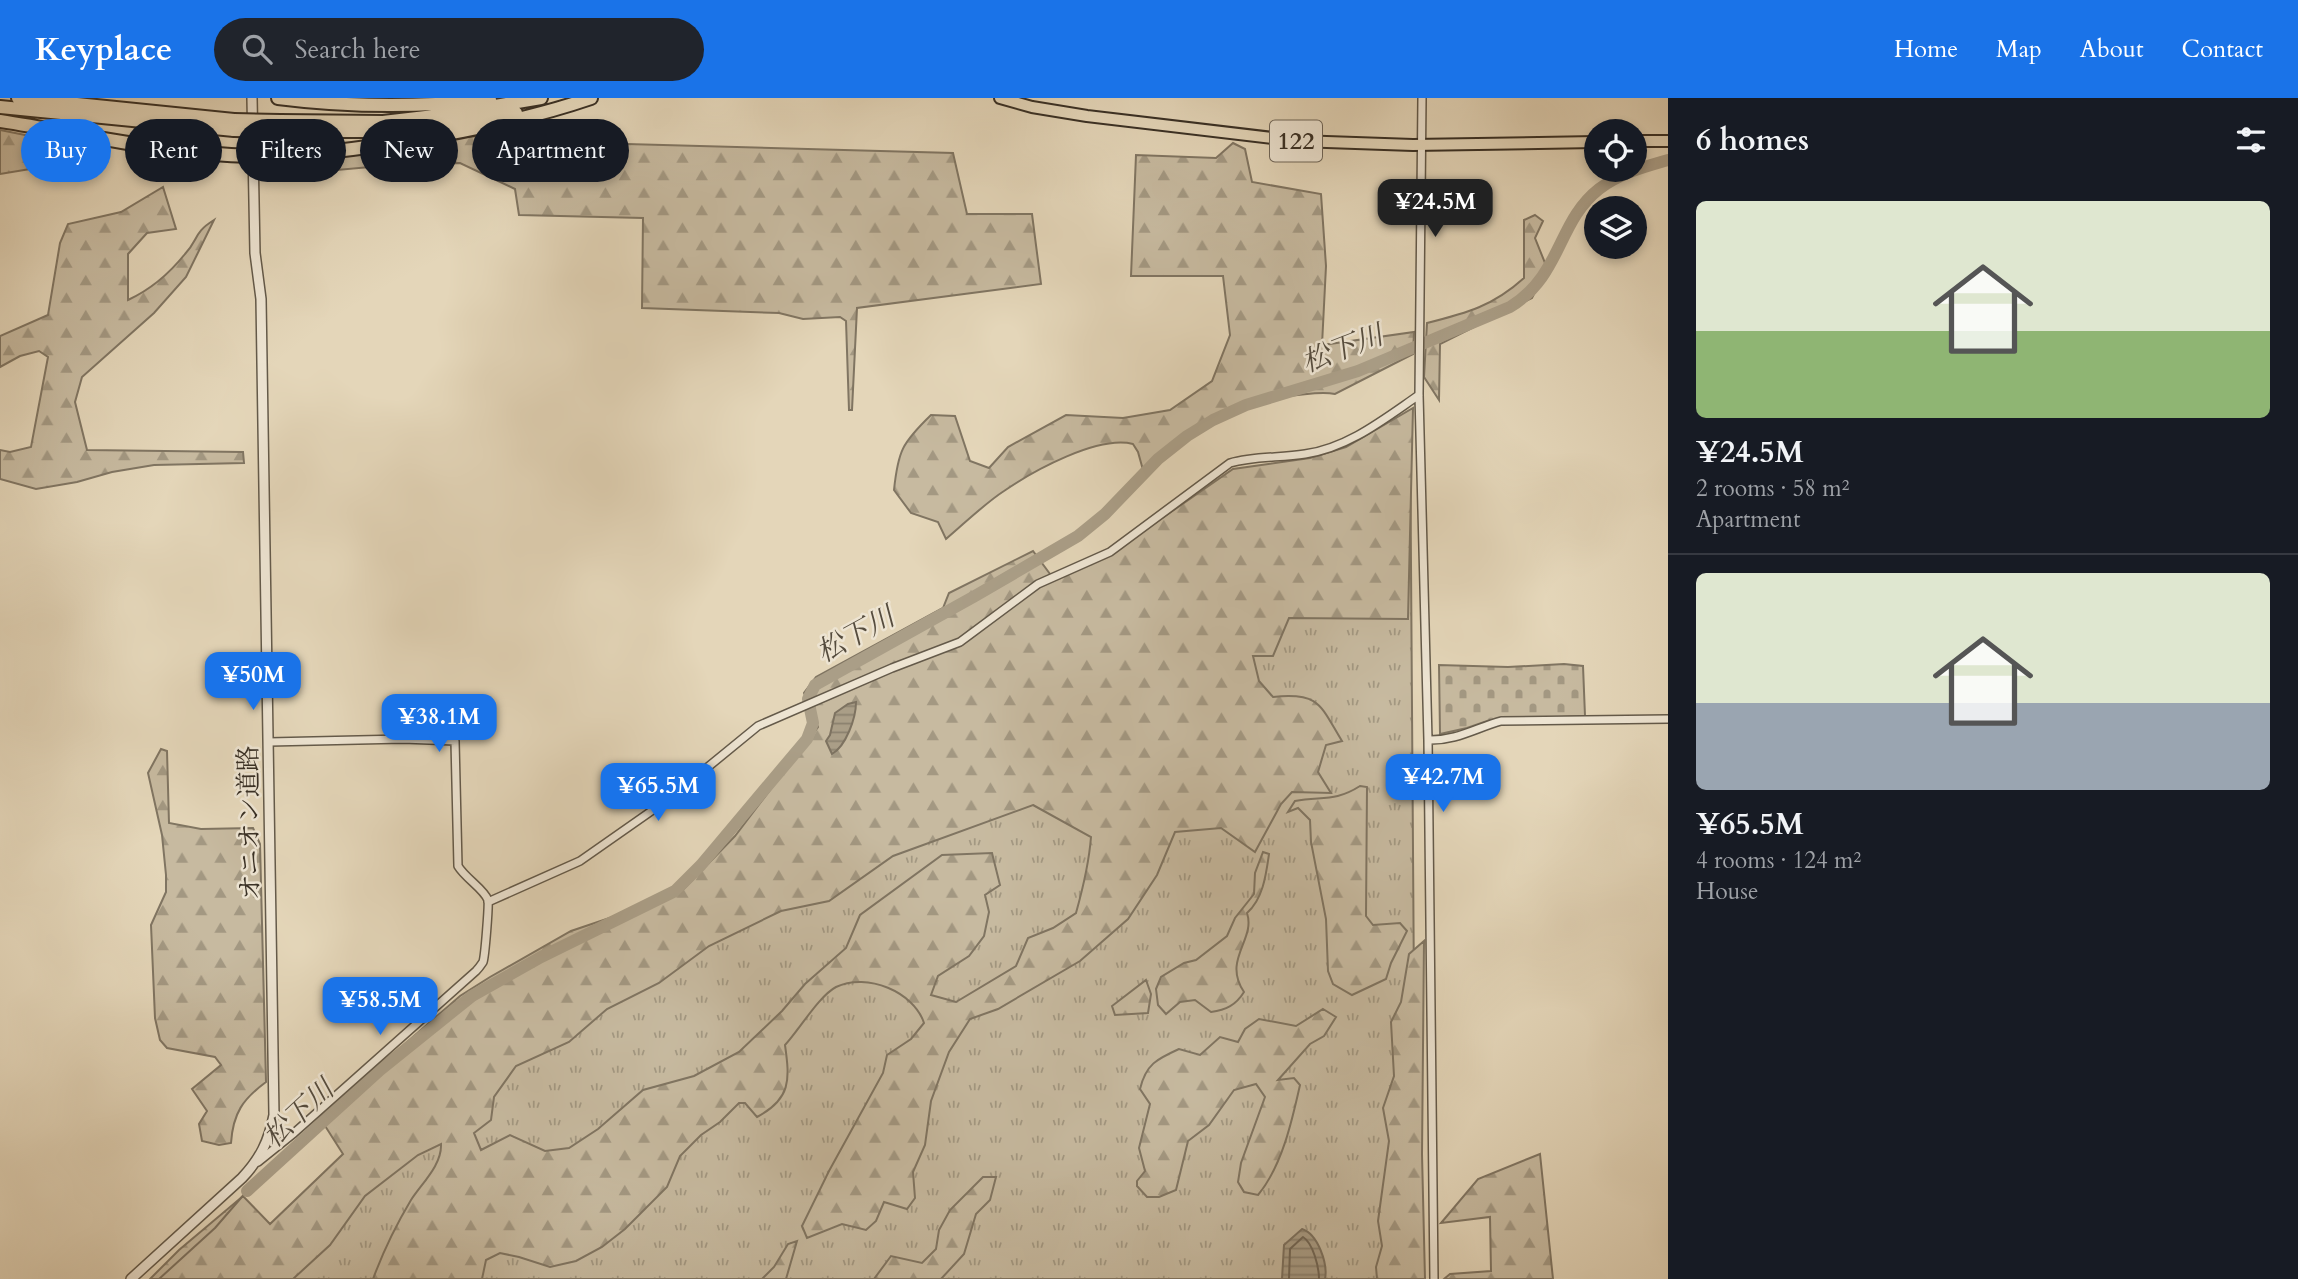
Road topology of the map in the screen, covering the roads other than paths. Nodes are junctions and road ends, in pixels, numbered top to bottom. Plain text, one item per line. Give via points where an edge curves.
1 (18, 98) edge
2 (252, 98) edge
3 (278, 98) edge
4 (513, 98) edge
5 (541, 98) edge
6 (581, 98) edge
7 (591, 98) edge
8 (1000, 98) edge
9 (1422, 98) edge
10 (0, 107) edge
11 (252, 119) edge
12 (0, 121) edge
13 (346, 123) edge
14 (234, 125) joint
15 (346, 129) edge
16 (1647, 141) edge
17 (1668, 141) edge
18 (1584, 142) edge
19 (1423, 145) junction
20 (346, 149) edge
21 (236, 155) edge
22 (254, 182) edge
23 (1419, 395) junction
24 (1668, 719) edge
25 (1429, 740) junction
26 (269, 742) junction
27 (488, 901) junction
28 (255, 1164) junction
29 (131, 1279) edge
30 (1434, 1279) edge

1 - 14 highway
2 - 11 street, オニオン道路
3 - 4 highway via 377,105
5 - 13 highway via 443,115
6 - 15 highway via 431,126
7 - 20 highway via 542,115 460,132
8 - 19 main road, 122 via 1032,107 1193,130 1298,141
9 - 19 street
10 - 14 highway
12 - 21 highway via 102,140
16 - 17 main road
18 - 19 main road, 122
19 - 23 street
22 - 26 street, オニオン道路 via 261,299
23 - 25 street
23 - 27 street via 1339,445 1306,454 1230,463 1110,552 1038,584 960,642 758,726 670,798 580,861
24 - 25 street via 1501,721 1461,736
25 - 30 street
26 - 27 street via 455,741 458,866
26 - 28 street, オニオン道路 via 274,1115 270,1136
27 - 28 street via 485,953 476,971
28 - 29 street, オニオン道路

